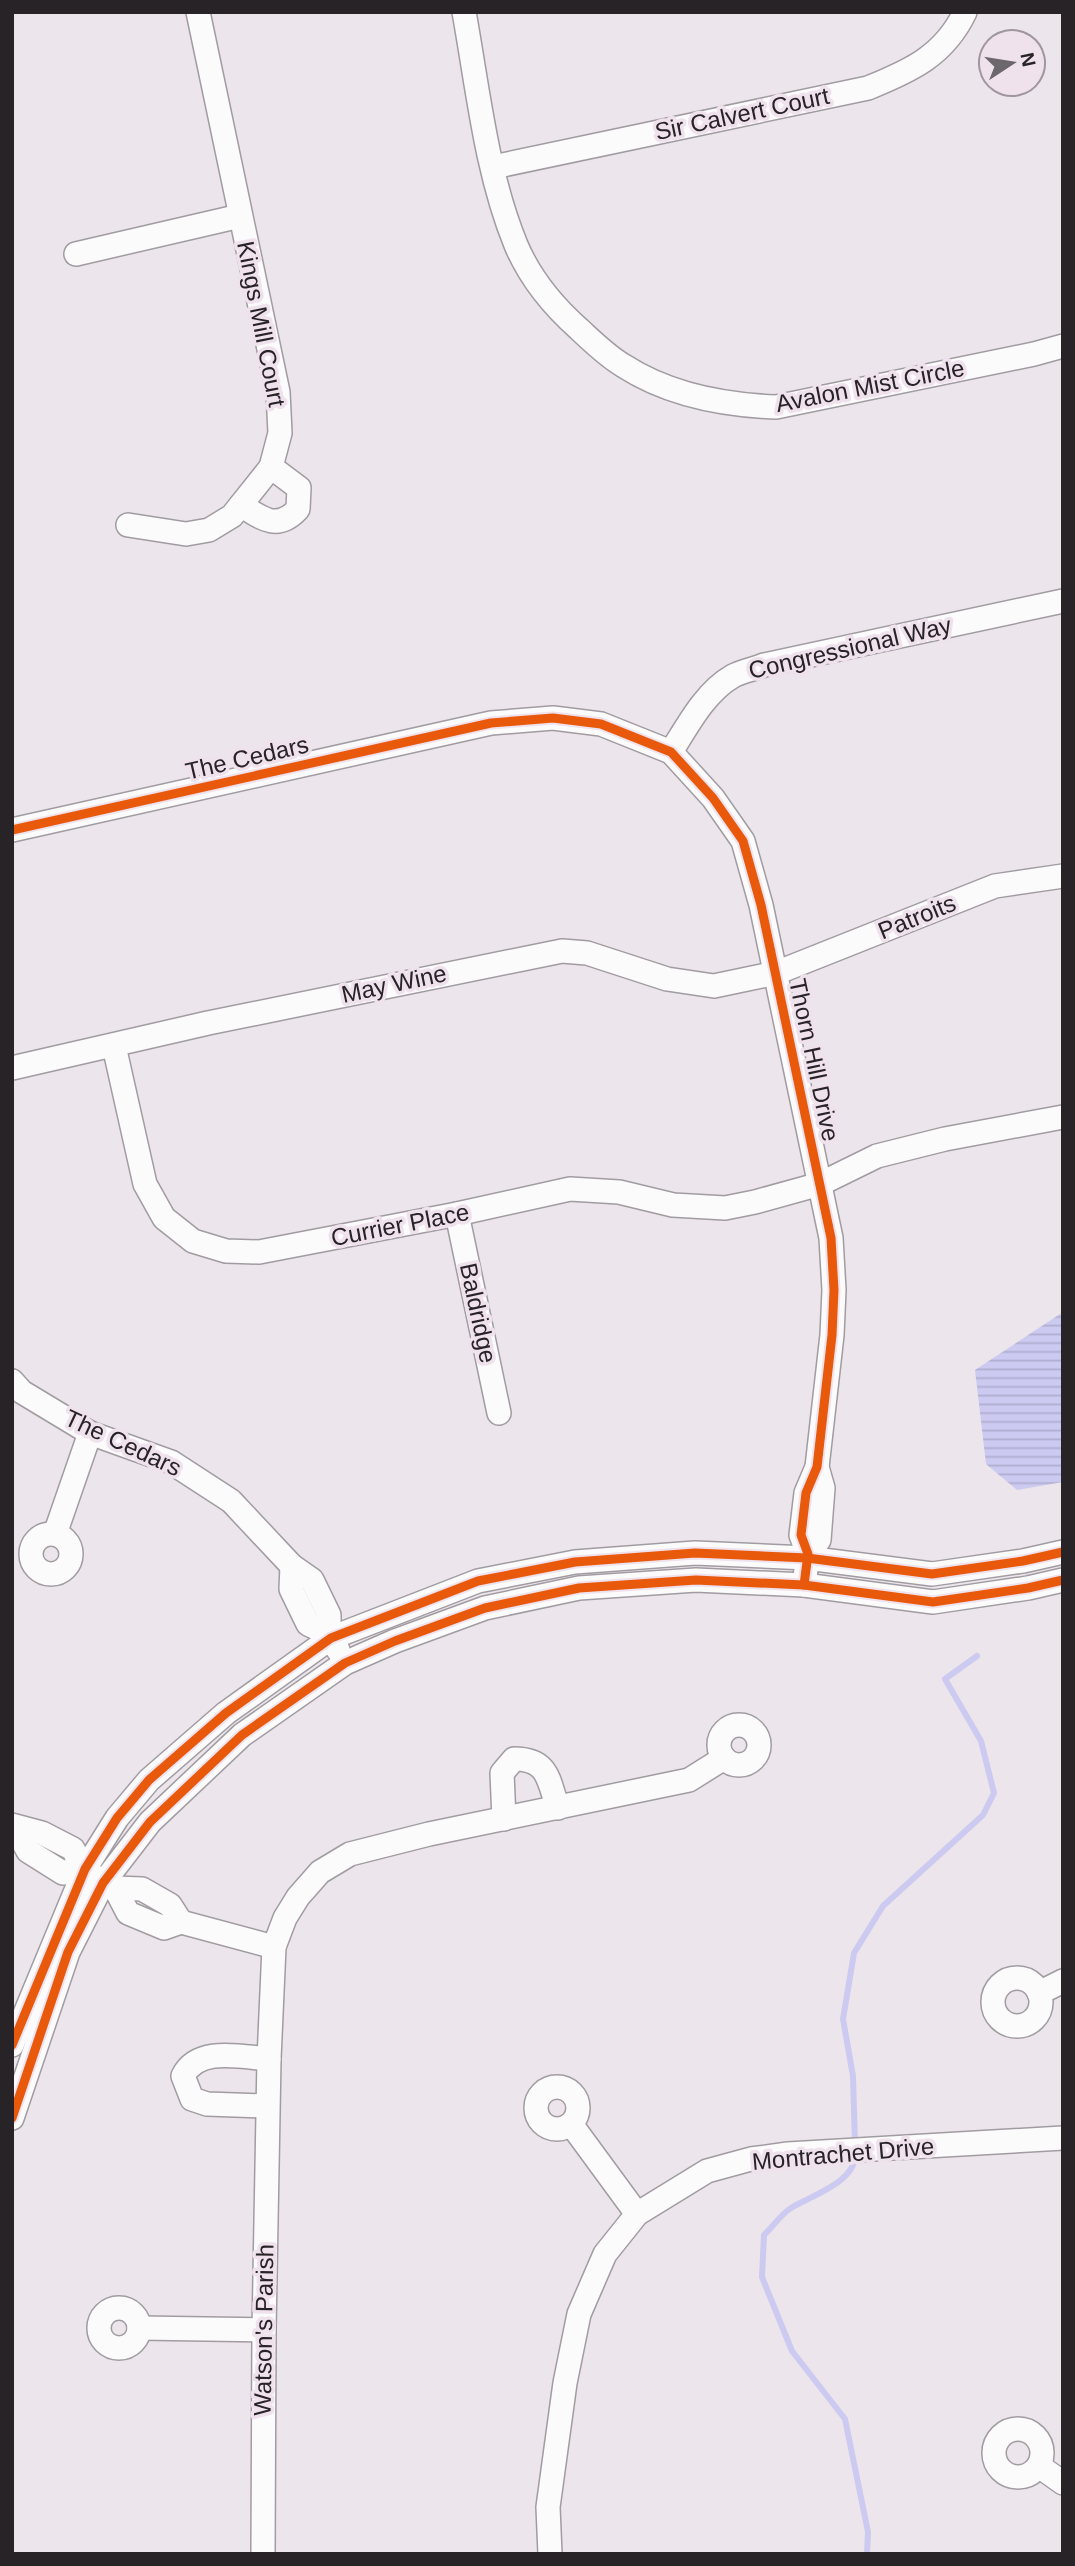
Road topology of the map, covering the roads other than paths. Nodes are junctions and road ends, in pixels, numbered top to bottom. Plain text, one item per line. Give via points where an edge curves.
1 (198, 12) edge
2 (464, 12) edge
3 (965, 12) edge
4 (493, 167) junction
5 (240, 216) junction
6 (76, 254) dead end
7 (1063, 346) edge
8 (271, 467) junction
9 (241, 505) junction
10 (128, 525) dead end
11 (1063, 601) edge
12 (491, 723) joint
13 (671, 752) junction
14 (12, 830) edge
15 (1063, 876) edge
16 (776, 973) junction
17 (114, 1045) junction
18 (12, 1068) edge
19 (1063, 1117) edge
20 (820, 1184) junction
21 (457, 1214) junction
22 (12, 1381) edge
23 (499, 1413) dead end
24 (90, 1433) junction
25 (55, 1534) dead end
26 (1063, 1552) edge
27 (808, 1556) junction
28 (1063, 1580) edge
29 (804, 1585) junction
30 (330, 1636) junction
31 (345, 1663) junction
32 (723, 1758) dead end
33 (558, 1808) junction
34 (504, 1819) junction
35 (14, 1826) edge
36 (96, 1877) junction
37 (274, 1947) junction
38 (1063, 1981) edge
39 (1039, 1993) dead end
40 (12, 2045) edge
41 (269, 2059) junction
42 (267, 2106) junction
43 (12, 2118) edge
44 (571, 2123) dead end
45 (1063, 2138) edge
46 (637, 2214) junction
47 (139, 2328) dead end
48 (264, 2330) junction
49 (1039, 2466) dead end
50 (1063, 2483) edge
51 (263, 2554) edge
52 (550, 2554) edge

1 - 5 street, Kings Mill Court
2 - 4 street, Avalon Mist Circle
3 - 4 street, Sir Calvert Court via 943,45 911,71 868,88
4 - 7 street, Avalon Mist Circle via 517,247 554,307 625,368 701,398 776,407
5 - 6 street
5 - 8 street, Kings Mill Court via 278,393 280,433
8 - 9 street, Kings Mill Court
8 - 9 street via 299,488 298,509 288,520 274,522
9 - 10 street, Kings Mill Court via 209,530 186,534
11 - 13 street, Congressional Way via 764,665 734,676 696,712
12 - 13 street, Thorn Hill Drive via 553,718 601,724
12 - 14 street, The Cedars
13 - 16 street, Thorn Hill Drive via 743,841
15 - 16 street, Patroits via 995,886
16 - 17 street, May Wine via 714,986 667,979 587,953 562,951
16 - 20 street, Thorn Hill Drive
17 - 18 street, May Wine
17 - 21 street, Currier Place via 145,1184 164,1218 194,1241 226,1251 259,1252
19 - 20 street, Currier Place via 877,1156
20 - 21 street, Currier Place via 725,1208 570,1189
20 - 27 street, Thorn Hill Drive via 831,1238 834,1290 817,1467 823,1488 819,1540
21 - 23 street, Baldridge
22 - 24 street, The Cedars via 22,1392
24 - 25 street
24 - 30 street, The Cedars via 171,1462 231,1501 292,1566 312,1580 329,1615
26 - 27 street via 932,1574
27 - 29 street, Thorn Hill Drive
27 - 30 street via 695,1553 575,1562 478,1581
28 - 29 street via 933,1602
29 - 31 street via 696,1580 579,1588 485,1608
30 - 31 street, The Cedars
30 - 36 street via 226,1713 149,1780 117,1818
31 - 36 street via 243,1735
32 - 33 street, Watson's Parish via 689,1780
33 - 34 street, Watson's Parish
33 - 34 street via 542,1767 529,1759 514,1759 502,1773
34 - 37 street, Watson's Parish via 350,1854 320,1872 298,1897
35 - 36 street via 42,1833 73,1849
36 - 37 street via 142,1889 170,1905 180,1922
36 - 40 street
36 - 43 street
37 - 41 street, Watson's Parish
38 - 39 street
41 - 42 street, Watson's Parish
41 - 42 street via 198,2059 183,2076 192,2099 199,2102
42 - 48 street, Watson's Parish
44 - 46 street
45 - 46 street, Montrachet Drive via 751,2159 708,2171
46 - 52 street, Montrachet Drive via 605,2254 579,2314 548,2507
47 - 48 street
48 - 51 street, Watson's Parish
49 - 50 street

